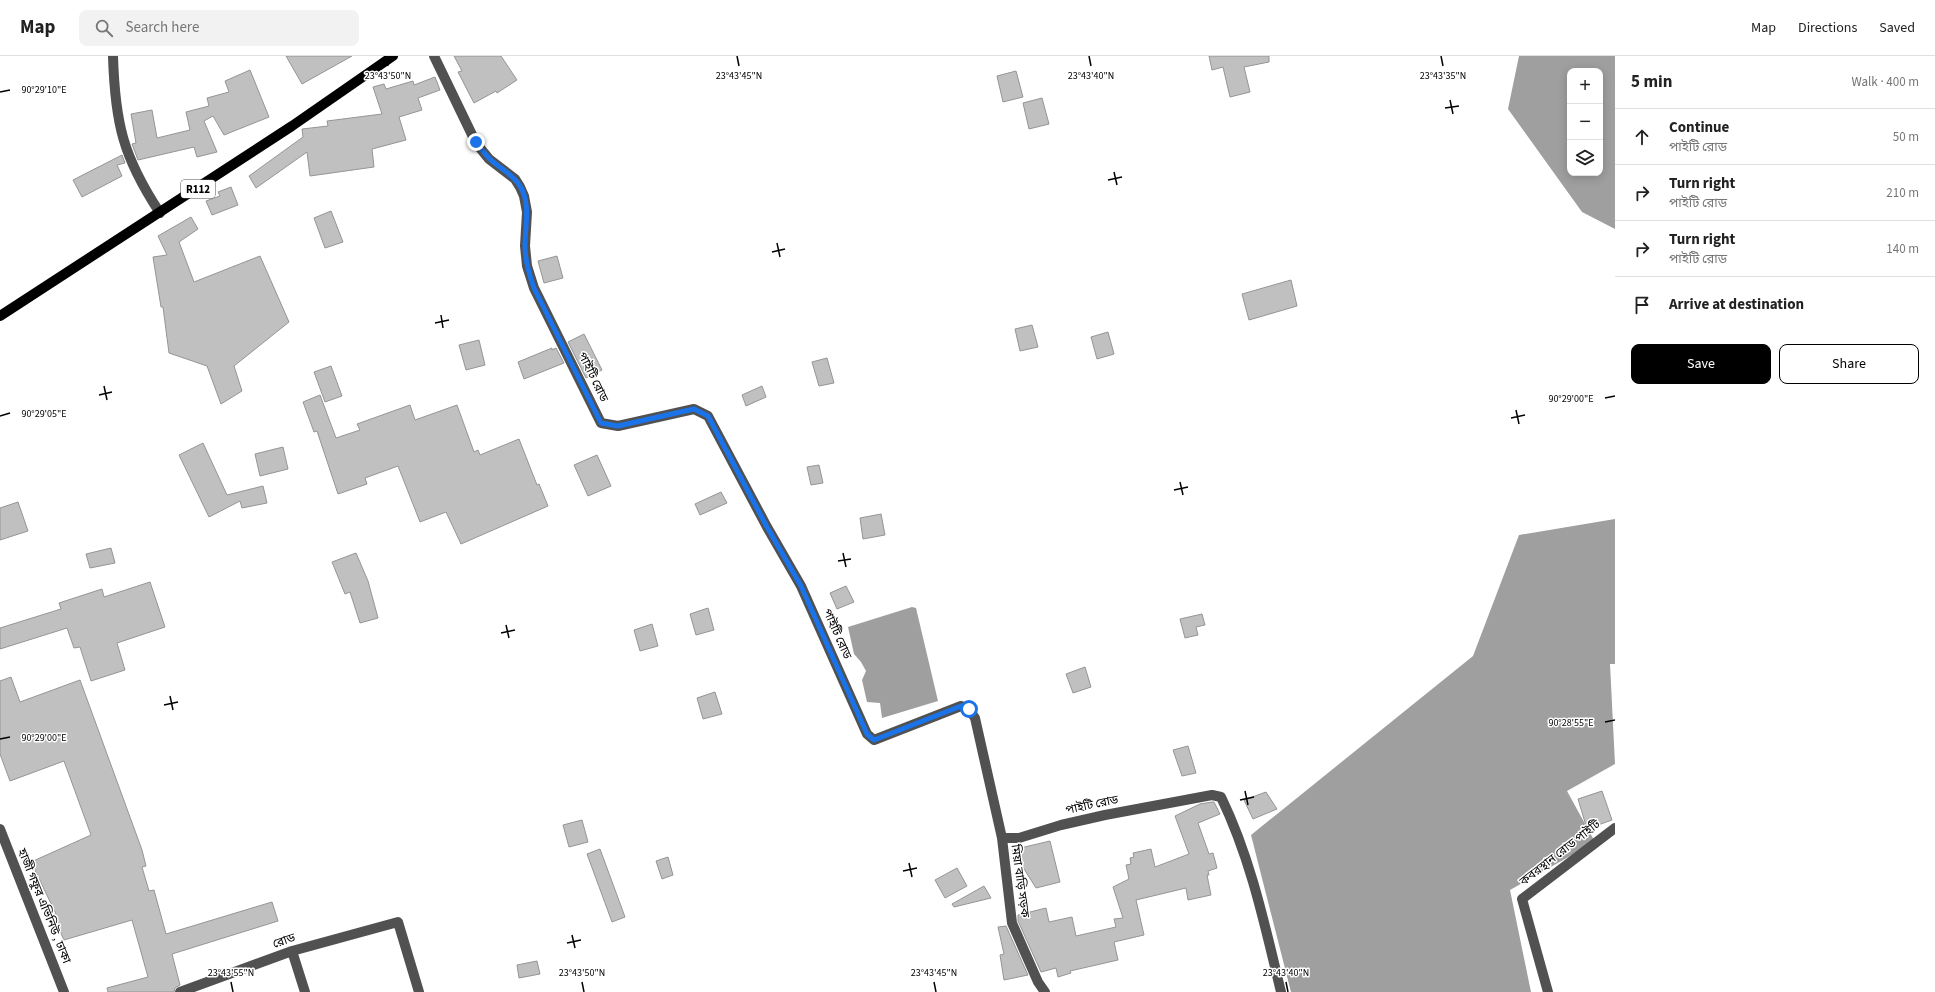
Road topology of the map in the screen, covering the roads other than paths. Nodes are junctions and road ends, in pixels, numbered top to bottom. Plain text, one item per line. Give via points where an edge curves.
1 (113, 56) edge
2 (393, 56) edge
3 (434, 56) edge
4 (160, 213) junction
5 (0, 316) edge
6 (1615, 828) edge
7 (0, 829) edge
8 (1002, 838) junction
9 (292, 951) junction
10 (200, 989) edge
11 (64, 992) edge
12 (180, 992) edge
13 (305, 992) edge
14 (420, 992) edge
15 (1045, 992) edge
16 (1281, 992) edge
17 (1548, 992) edge

1 - 4 street via 115,107 121,134 143,186
2 - 4 main road, R112
3 - 8 street, পাইটি রোড via 476,142 520,187 527,212 527,266 534,288 601,423 618,426 694,409 708,416 801,586 867,734 874,740 961,706 969,709 975,718
4 - 5 main road, R112
6 - 17 street, কবরস্থান রোড পাইটি via 1522,899
7 - 11 street, হাজী গফুর এভিনিউ , ঢাকা
8 - 15 street, মিয়া বাড়ি সড়ক via 1012,923 1038,982
8 - 16 street, পাইটি রোড via 1019,838 1105,815 1212,795 1220,797 1232,820 1253,878
9 - 10 street, রোড
9 - 13 street
9 - 14 street, রোড via 398,922
10 - 12 street, রোড

